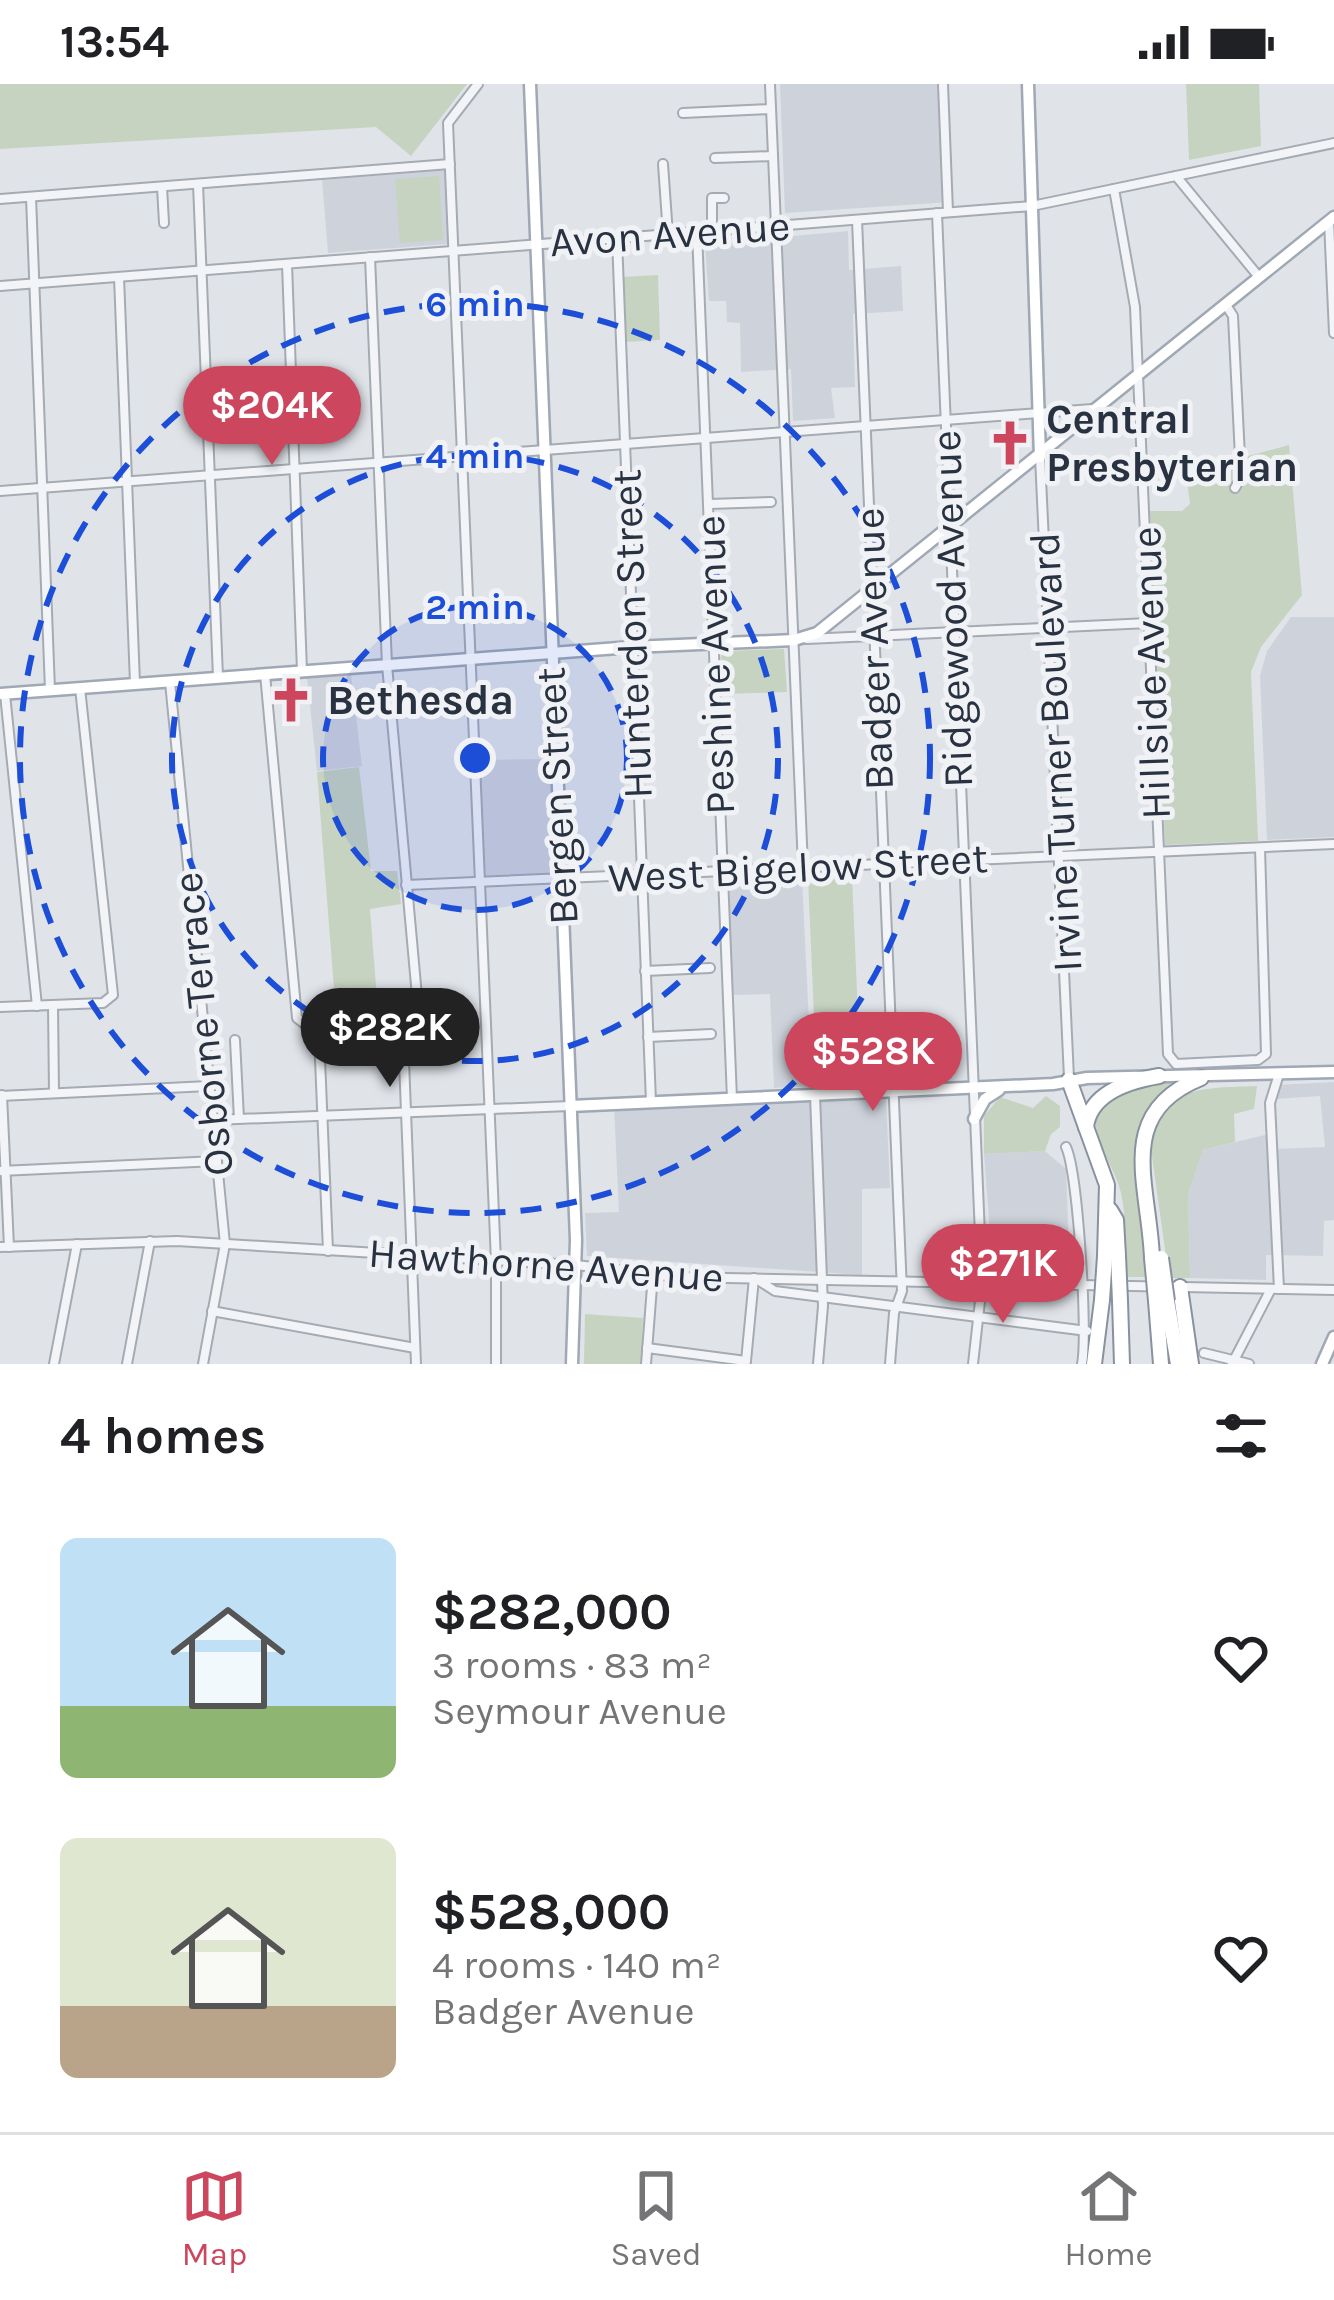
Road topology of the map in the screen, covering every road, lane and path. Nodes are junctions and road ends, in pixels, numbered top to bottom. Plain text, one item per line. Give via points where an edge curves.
1 (478, 84) edge
2 (530, 84) edge
3 (770, 84) edge
4 (943, 84) edge
5 (1024, 84) edge
6 (771, 109) junction
7 (683, 113) dead end
8 (1334, 143) edge
9 (773, 155) junction
10 (715, 158) dead end
11 (450, 164) junction
12 (663, 164) dead end
13 (1176, 176) junction
14 (198, 184) junction
15 (162, 187) junction
16 (1114, 189) junction
17 (31, 197) junction
18 (724, 197) dead end
19 (0, 199) edge
20 (1029, 206) junction
21 (948, 212) junction
22 (937, 213) junction
23 (1332, 219) edge
24 (857, 220) junction
25 (164, 223) dead end
26 (776, 226) junction
27 (712, 231) junction
28 (697, 232) junction
29 (668, 235) junction
30 (617, 238) junction
31 (535, 244) junction
32 (454, 251) junction
33 (370, 257) junction
34 (286, 264) junction
35 (201, 271) junction
36 (118, 277) junction
37 (1260, 278) junction
38 (33, 284) junction
39 (0, 286) edge
40 (1226, 305) junction
41 (1334, 333) edge
42 (1137, 377) junction
43 (1099, 409) junction
44 (1037, 412) junction
45 (944, 418) junction
46 (865, 425) junction
47 (786, 432) junction
48 (706, 438) junction
49 (625, 444) junction
50 (542, 449) junction
51 (462, 456) junction
52 (1040, 457) junction
53 (378, 462) junction
54 (294, 468) junction
55 (210, 475) junction
56 (127, 481) junction
57 (42, 487) junction
58 (1235, 488) dead end
59 (0, 490) edge
60 (771, 502) dead end
61 (709, 504) junction
62 (949, 531) junction
63 (872, 595) junction
64 (1149, 623) junction
65 (1051, 628) junction
66 (953, 632) junction
67 (874, 636) junction
68 (794, 640) junction
69 (712, 642) junction
70 (632, 647) junction
71 (551, 653) junction
72 (471, 659) junction
73 (386, 665) junction
74 (302, 671) junction
75 (265, 674) junction
76 (218, 677) junction
77 (170, 682) junction
78 (135, 683) junction
79 (80, 688) junction
80 (50, 690) junction
81 (3, 694) edge
82 (1334, 844) edge
83 (1260, 848) junction
84 (1159, 851) junction
85 (1061, 856) junction
86 (962, 860) junction
87 (883, 863) junction
88 (803, 867) junction
89 (722, 871) junction
90 (641, 874) junction
91 (561, 878) junction
92 (480, 882) junction
93 (406, 885) junction
94 (710, 968) dead end
95 (645, 971) junction
96 (53, 1005) junction
97 (37, 1006) junction
98 (0, 1007) edge
99 (711, 1034) dead end
100 (648, 1037) junction
101 (235, 1040) dead end
102 (1334, 1072) edge
103 (1279, 1074) junction
104 (1159, 1076) junction
105 (1201, 1078) junction
106 (1069, 1081) junction
107 (209, 1086) junction
108 (1007, 1087) junction
109 (973, 1088) junction
110 (894, 1091) junction
111 (55, 1093) junction
112 (1, 1095) edge
113 (815, 1095) junction
114 (733, 1099) junction
115 (651, 1102) junction
116 (570, 1106) junction
117 (490, 1109) junction
118 (406, 1112) junction
119 (322, 1115) junction
120 (239, 1119) junction
121 (974, 1119) junction
122 (213, 1120) junction
123 (1086, 1130) junction
124 (1066, 1148) dead end
125 (217, 1161) junction
126 (3, 1171) edge
127 (150, 1241) junction
128 (77, 1244) junction
129 (225, 1244) junction
130 (2, 1248) edge
131 (328, 1251) junction
132 (413, 1256) junction
133 (1111, 1256) junction
134 (496, 1262) junction
135 (576, 1265) junction
136 (653, 1274) junction
137 (755, 1278) junction
138 (821, 1281) junction
139 (902, 1282) junction
140 (982, 1283) junction
141 (1080, 1285) junction
142 (1180, 1287) junction
143 (1275, 1289) junction
144 (1334, 1290) edge
145 (822, 1297) junction
146 (1161, 1301) junction
147 (898, 1307) junction
148 (212, 1308) junction
149 (982, 1317) junction
150 (1087, 1331) junction
151 (1334, 1337) edge
152 (415, 1346) junction
153 (646, 1348) junction
154 (1204, 1353) dead end
155 (745, 1362) edge
156 (1233, 1362) edge
157 (54, 1364) edge
158 (127, 1364) edge
159 (203, 1364) edge
160 (416, 1364) edge
161 (496, 1364) edge
162 (572, 1364) edge
163 (646, 1364) edge
164 (818, 1364) edge
165 (890, 1364) edge
166 (974, 1364) edge
167 (1082, 1364) edge
168 (1094, 1364) edge
169 (1121, 1364) edge
170 (1161, 1364) edge
171 (1178, 1364) edge
172 (1191, 1364) edge
173 (1250, 1364) edge
174 (1322, 1364) edge

1 - 11 street via 448,123
2 - 31 main road, Bergen Street
3 - 6 street
4 - 21 street
5 - 20 main road, Irvine Turner Boulevard
6 - 7 street
6 - 9 street
8 - 13 street, Avon Avenue
9 - 10 street
9 - 26 street
11 - 14 street
11 - 32 street
12 - 29 street
13 - 16 street, Avon Avenue
13 - 37 street
14 - 15 street
14 - 35 street
15 - 17 street
15 - 25 street
16 - 20 street, Avon Avenue
16 - 42 street, Hillside Avenue via 1135,296
17 - 19 street
17 - 38 street
18 - 27 street via 712,198
20 - 21 street, Avon Avenue
20 - 44 main road, Irvine Turner Boulevard
21 - 22 street, Avon Avenue
22 - 24 street, Avon Avenue
22 - 45 street, Ridgewood Avenue
23 - 37 main road
23 - 41 street
24 - 26 street, Avon Avenue
24 - 46 street, Badger Avenue
26 - 27 street, Avon Avenue
26 - 47 street
27 - 28 street, Avon Avenue
28 - 29 street, Avon Avenue
28 - 48 street, Peshine Avenue
29 - 30 street, Avon Avenue
30 - 31 street, Avon Avenue
30 - 49 street, Hunterdon Street
31 - 32 street, Avon Avenue
31 - 50 main road, Bergen Street
32 - 33 street, Avon Avenue
32 - 51 street
33 - 34 street, Avon Avenue
33 - 53 street
34 - 35 street, Avon Avenue
34 - 54 street
35 - 36 street, Avon Avenue
35 - 55 street
36 - 38 street, Avon Avenue
36 - 56 street
37 - 40 main road
38 - 39 street, Avon Avenue
38 - 57 street
40 - 42 main road
40 - 58 street via 1240,454
42 - 43 main road
42 - 64 street, Hillside Avenue
43 - 44 street
43 - 52 main road
44 - 45 street
44 - 52 main road, Irvine Turner Boulevard
45 - 46 street
45 - 62 street, Ridgewood Avenue
46 - 47 street
46 - 63 street, Badger Avenue
47 - 48 street
47 - 68 street
48 - 49 street
48 - 61 street, Peshine Avenue
49 - 50 street
49 - 70 street, Hunterdon Street
50 - 51 street
50 - 71 main road, Bergen Street
51 - 53 street
51 - 72 street
52 - 62 main road
52 - 65 street, Irvine Turner Boulevard
53 - 54 street
53 - 73 street
54 - 55 street
54 - 74 street
55 - 56 street
55 - 76 street
56 - 57 street
56 - 78 street
57 - 59 street
57 - 80 street
60 - 61 street
61 - 69 street, Peshine Avenue
62 - 63 main road
62 - 66 street, Ridgewood Avenue
63 - 67 street, Badger Avenue
63 - 68 main road via 824,630
64 - 65 street
64 - 84 street, Hillside Avenue
65 - 66 street
65 - 85 street, Irvine Turner Boulevard
66 - 67 street
66 - 86 street, Ridgewood Avenue
67 - 68 street
67 - 87 street, Badger Avenue
68 - 69 main road
68 - 88 street
69 - 70 main road
69 - 89 street, Peshine Avenue
70 - 71 main road
70 - 90 street, Hunterdon Street
71 - 72 main road
71 - 91 main road, Bergen Street
72 - 73 main road
72 - 92 street
73 - 74 main road
73 - 93 street
74 - 75 main road
75 - 76 main road
75 - 119 street via 298,1018 319,1031
76 - 77 main road
77 - 78 main road
77 - 107 street, Osborne Terrace
78 - 79 main road
79 - 80 main road
79 - 96 street via 110,999
80 - 81 main road
81 - 97 street
82 - 83 street, West Bigelow Street
83 - 84 street, West Bigelow Street
83 - 84 street, Hillside Avenue via 1265,1056 1178,1064 1169,1059
84 - 85 street, West Bigelow Street
85 - 86 street, West Bigelow Street
85 - 106 street, Irvine Turner Boulevard
86 - 87 street, West Bigelow Street
86 - 109 street, Ridgewood Avenue
87 - 88 street, West Bigelow Street
87 - 110 street, Badger Avenue
88 - 89 street, West Bigelow Street
89 - 90 street, West Bigelow Street
89 - 114 street, Peshine Avenue
90 - 91 street, West Bigelow Street
90 - 95 street, Hunterdon Street
91 - 92 street, West Bigelow Street
91 - 116 main road, Bergen Street
92 - 93 street, West Bigelow Street
92 - 117 street
93 - 118 street via 417,995 403,1036
94 - 95 street
95 - 100 street, Hunterdon Street
96 - 97 street
96 - 111 street
97 - 98 street
99 - 100 street
100 - 115 street, Hunterdon Street
101 - 120 street
102 - 103 main road
103 - 105 main road
103 - 143 street via 1270,1103
104 - 105 main road
104 - 106 main road
104 - 123 highway via 1105,1096
105 - 146 highway, bridge via 1172,1090 1145,1128
106 - 108 main road
106 - 123 highway
107 - 111 street
107 - 122 street, Osborne Terrace
108 - 109 main road
108 - 121 main road via 985,1099
109 - 110 main road
109 - 121 street, Ridgewood Avenue
110 - 113 main road
110 - 139 street, Badger Avenue
111 - 112 street
112 - 126 street
113 - 114 main road
113 - 138 street
114 - 115 main road
115 - 116 main road
116 - 117 street
116 - 135 main road, Bergen Street
117 - 118 street
117 - 134 street
118 - 119 street
118 - 132 street
119 - 120 street
119 - 131 street
120 - 122 street
121 - 140 street, Ridgewood Avenue
122 - 125 street, Osborne Terrace
123 - 133 highway via 1110,1210
124 - 141 street via 1075,1172
125 - 126 street
125 - 129 street, Osborne Terrace
126 - 130 street
127 - 128 street, Hawthorne Avenue
127 - 129 street, Hawthorne Avenue
127 - 158 street
128 - 130 street, Hawthorne Avenue
128 - 157 street
129 - 131 street, Hawthorne Avenue
129 - 148 street, Osborne Terrace
131 - 132 street, Hawthorne Avenue
132 - 134 street, Hawthorne Avenue
132 - 152 street
133 - 168 highway, bridge
133 - 169 highway, bridge
134 - 135 street, Hawthorne Avenue
134 - 161 street
135 - 136 street, Hawthorne Avenue
135 - 162 main road, Bergen Street
136 - 137 street, Hawthorne Avenue
136 - 153 street
137 - 138 street
137 - 145 street, Hawthorne Avenue via 775,1291
137 - 155 street
138 - 139 street
138 - 145 street
139 - 140 street
139 - 147 street, Badger Avenue
140 - 141 street
140 - 149 street, Ridgewood Avenue
141 - 142 street
141 - 150 street
142 - 143 street
142 - 172 highway
143 - 144 street
143 - 156 street
145 - 147 street, Hawthorne Avenue
145 - 164 street
146 - 170 highway
146 - 171 highway
147 - 149 street, Hawthorne Avenue
147 - 165 street, Badger Avenue
148 - 152 street
148 - 159 street, Osborne Terrace
149 - 150 street, Hawthorne Avenue
149 - 166 street, Ridgewood Avenue
150 - 167 street
151 - 174 main road
152 - 160 street
153 - 155 street
153 - 163 street
154 - 156 street
156 - 173 street

